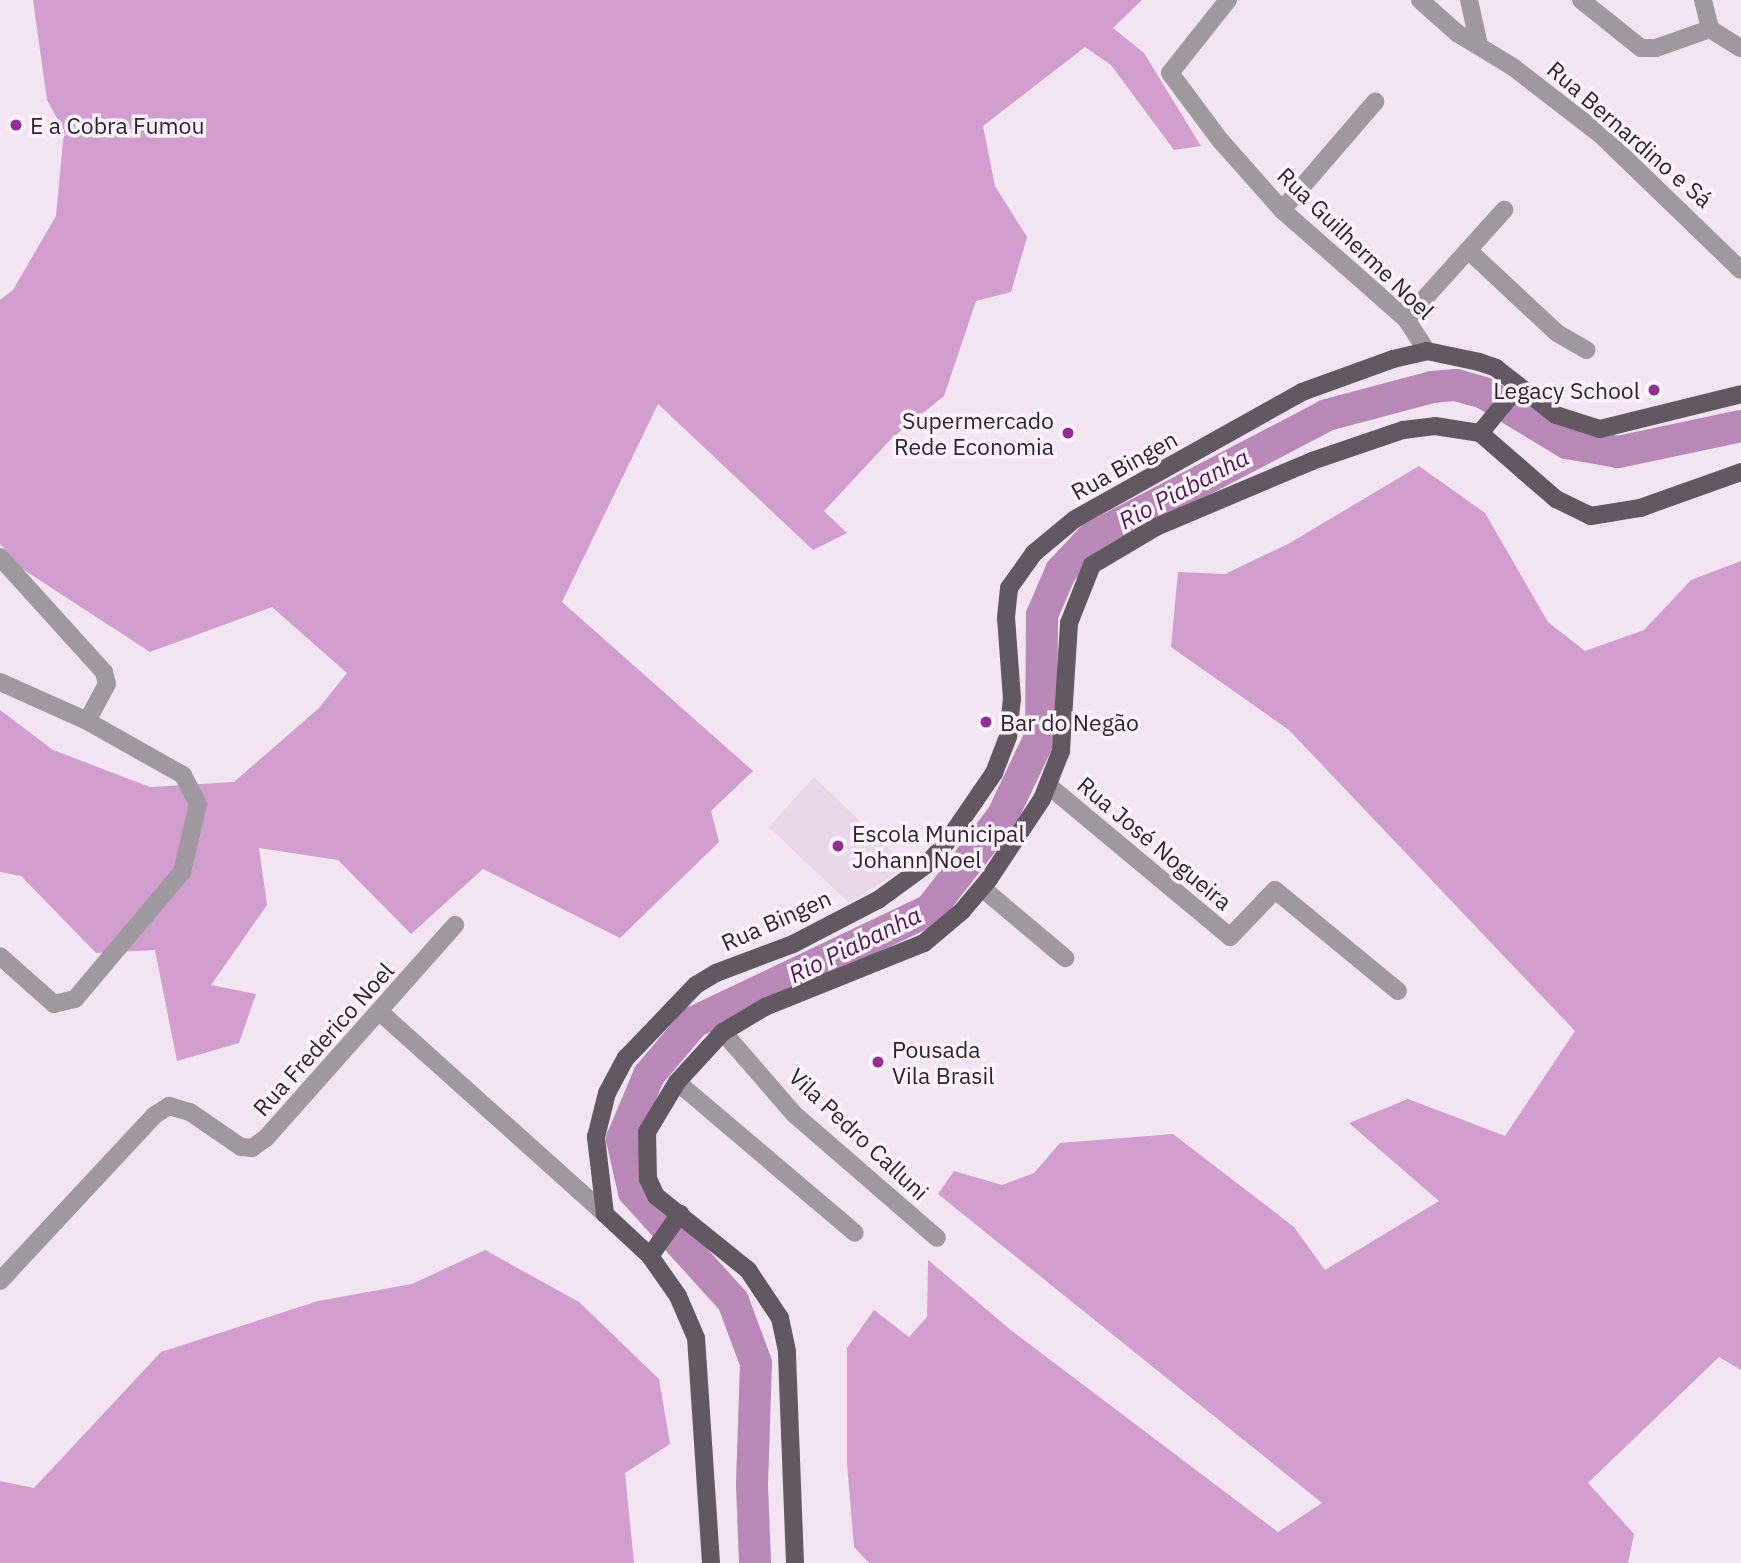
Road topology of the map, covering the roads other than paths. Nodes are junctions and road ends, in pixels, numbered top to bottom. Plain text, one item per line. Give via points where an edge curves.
1 (1228, 0) edge
2 (1420, 0) edge
3 (1469, 0) edge
4 (1581, 0) edge
5 (1703, 0) edge
6 (1710, 29) junction
7 (1479, 45) junction
8 (1741, 48) edge
9 (1375, 102) dead end
10 (1282, 210) junction
11 (1504, 211) dead end
12 (1468, 250) junction
13 (1741, 270) edge
14 (1406, 319) junction
15 (1587, 350) dead end
16 (1427, 351) junction
17 (1517, 388) junction
18 (1741, 394) edge
19 (1480, 433) junction
20 (1741, 472) edge
21 (0, 557) edge
22 (0, 682) edge
23 (87, 721) junction
24 (1049, 786) junction
25 (982, 888) junction
26 (455, 925) dead end
27 (0, 956) edge
28 (1065, 958) dead end
29 (1398, 991) dead end
30 (381, 1013) junction
31 (723, 1032) junction
32 (677, 1082) junction
33 (605, 1214) junction
34 (680, 1214) junction
35 (855, 1233) dead end
36 (937, 1238) dead end
37 (650, 1256) junction
38 (0, 1281) edge
39 (711, 1563) edge
40 (795, 1563) edge

1 - 10 street, Rua Guilherme Noel via 1170,73
2 - 7 street, Rua Bernardino e Sá via 1457,33
3 - 7 street
4 - 6 street via 1641,48 1656,48
5 - 6 street
6 - 8 street
7 - 13 street, Rua Bernardino e Sá via 1601,135
9 - 10 street
10 - 14 street, Rua Guilherme Noel
11 - 12 street
12 - 14 street
12 - 15 street via 1557,333
14 - 16 street, Rua Guilherme Noel
16 - 17 main road, Rua Bingen via 1496,368
16 - 33 main road, Rua Bingen via 1302,392 1075,519 1034,553 1009,588 1009,733 994,773 974,805 935,857 903,884 793,944 716,972 679,999 650,1030 626,1058 599,1119 597,1173
17 - 18 main road, Rua Bingen via 1556,415 1600,429
17 - 19 main road
19 - 20 main road via 1556,499 1591,516 1640,508
19 - 24 main road via 1435,426 1403,430 1325,456 1156,527 1092,565 1069,623 1066,713
21 - 23 street via 104,672 107,684
22 - 23 street
23 - 27 street via 183,775 192,785 197,816 182,872 93,982 65,1004 54,1004 37,992
24 - 25 main road
24 - 29 street, Rua José Nogueira via 1230,937 1275,890
25 - 28 street
25 - 31 main road via 924,943 765,1007
26 - 30 street, Rua Frederico Noel
30 - 33 street
30 - 38 street, Rua Frederico Noel via 285,1120 252,1148 240,1147 181,1107 169,1106 155,1115
31 - 32 main road
31 - 36 street, Vila Pedro Calluni via 794,1114
32 - 34 main road via 654,1114 644,1151 656,1196
32 - 35 street
33 - 37 main road
34 - 37 main road
34 - 40 main road via 748,1270 780,1318 787,1351
37 - 39 main road via 678,1296 696,1338

